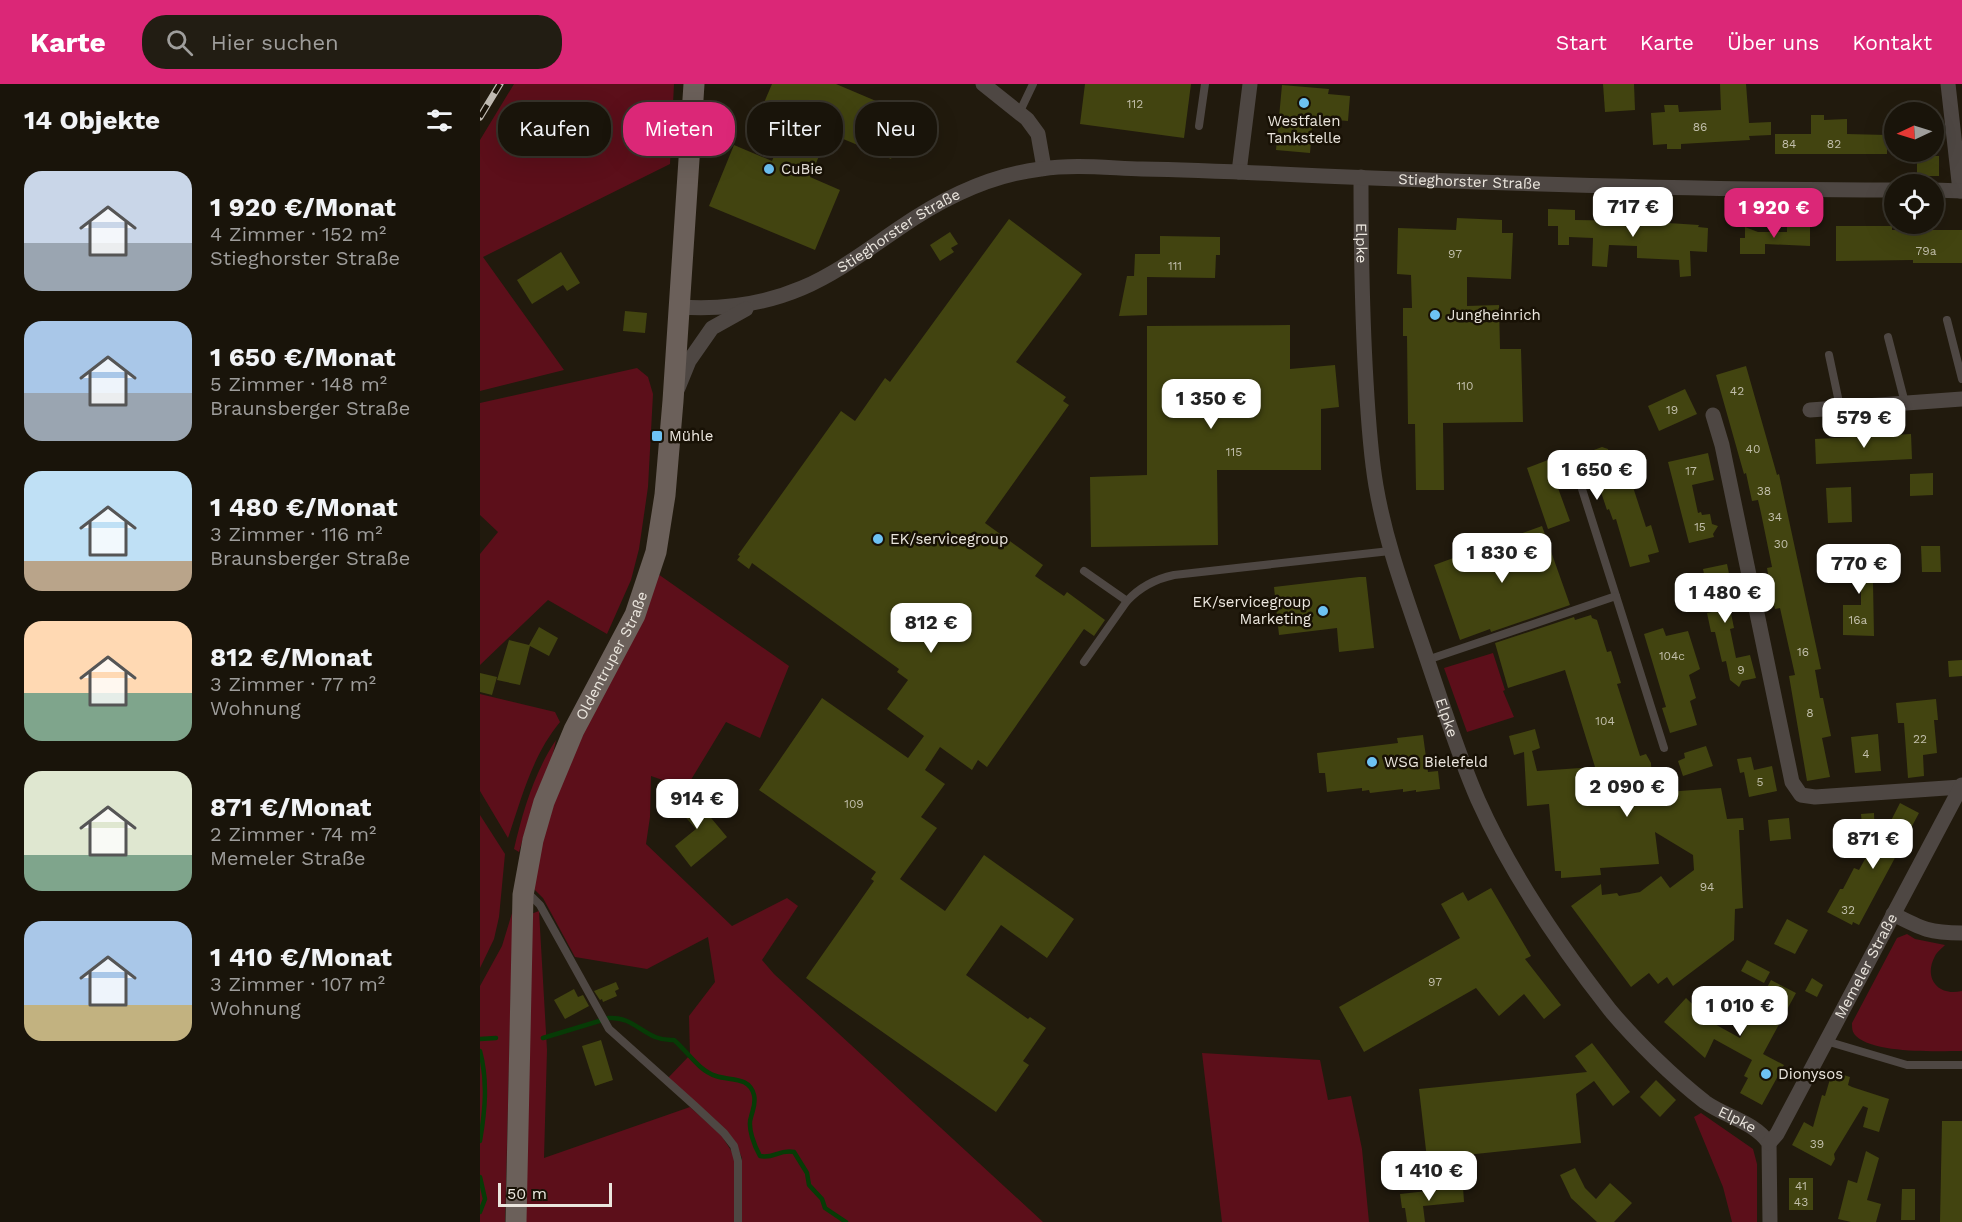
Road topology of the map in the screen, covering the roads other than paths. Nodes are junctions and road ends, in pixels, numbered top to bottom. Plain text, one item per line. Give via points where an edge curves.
1 (694, 84) edge
2 (983, 84) edge
3 (1033, 84) edge
4 (1205, 84) edge
5 (1250, 84) edge
6 (1948, 84) edge
7 (1017, 111) junction
8 (1199, 126) dead end
9 (1044, 168) junction
10 (1239, 172) junction
11 (1361, 177) junction
12 (1884, 190) edge
13 (1944, 190) edge
14 (1961, 190) edge
15 (757, 302) junction
16 (679, 307) junction
17 (1947, 320) dead end
18 (1888, 337) dead end
19 (1829, 355) dead end
20 (1962, 380) edge
21 (1962, 399) edge
22 (673, 401) junction
23 (1905, 403) junction
24 (1840, 407) junction
25 (1810, 410) dead end
26 (1713, 415) dead end
27 (1582, 489) dead end
28 (1390, 551) junction
29 (1084, 571) dead end
30 (1617, 596) junction
31 (1127, 601) junction
32 (1427, 660) junction
33 (1084, 662) dead end
34 (1664, 748) dead end
35 (1961, 786) edge
36 (523, 896) junction
37 (1893, 914) junction
38 (1962, 933) edge
39 (1826, 1041) junction
40 (1962, 1065) edge
41 (1769, 1143) junction
42 (516, 1222) edge
43 (738, 1222) edge
44 (1770, 1222) edge

1 - 16 street, Oldentruper Straße
2 - 7 street
3 - 7 lane
4 - 8 lane
5 - 10 street
6 - 14 street
7 - 9 street via 1038,134
9 - 10 street, Stieghorster Straße
9 - 15 street, Stieghorster Straße via 1002,177 961,192 818,280 784,296
10 - 11 street, Stieghorster Straße
11 - 12 street, Stieghorster Straße via 1744,190
11 - 28 street, Elpke via 1362,318 1369,423
13 - 14 street
15 - 16 street, Stieghorster Straße via 720,309
15 - 22 street, Stieghorster Straße via 712,328 689,360
16 - 22 street, Oldentruper Straße
17 - 20 lane
18 - 23 lane
19 - 24 lane
21 - 23 street
22 - 36 street, Oldentruper Straße via 661,527 649,575 635,615 574,730 551,783 533,840
23 - 24 street
24 - 25 street
26 - 35 street via 1791,782 1801,795 1815,797
27 - 30 lane
28 - 31 lane via 1174,574 1146,585
28 - 32 street, Elpke
29 - 31 lane
30 - 32 lane
30 - 34 lane
31 - 33 lane
32 - 41 street, Elpke via 1478,799 1505,855 1571,956 1610,1010 1651,1054 1706,1103 1753,1127
35 - 37 street, Memeler Straße
36 - 42 street, Oldentruper Straße
36 - 43 lane via 540,905 609,1029 734,1146 738,1161
37 - 38 street via 1924,930
37 - 39 street, Memeler Straße
39 - 40 lane via 1907,1065
39 - 41 street, Memeler Straße
41 - 44 street, Elpke

